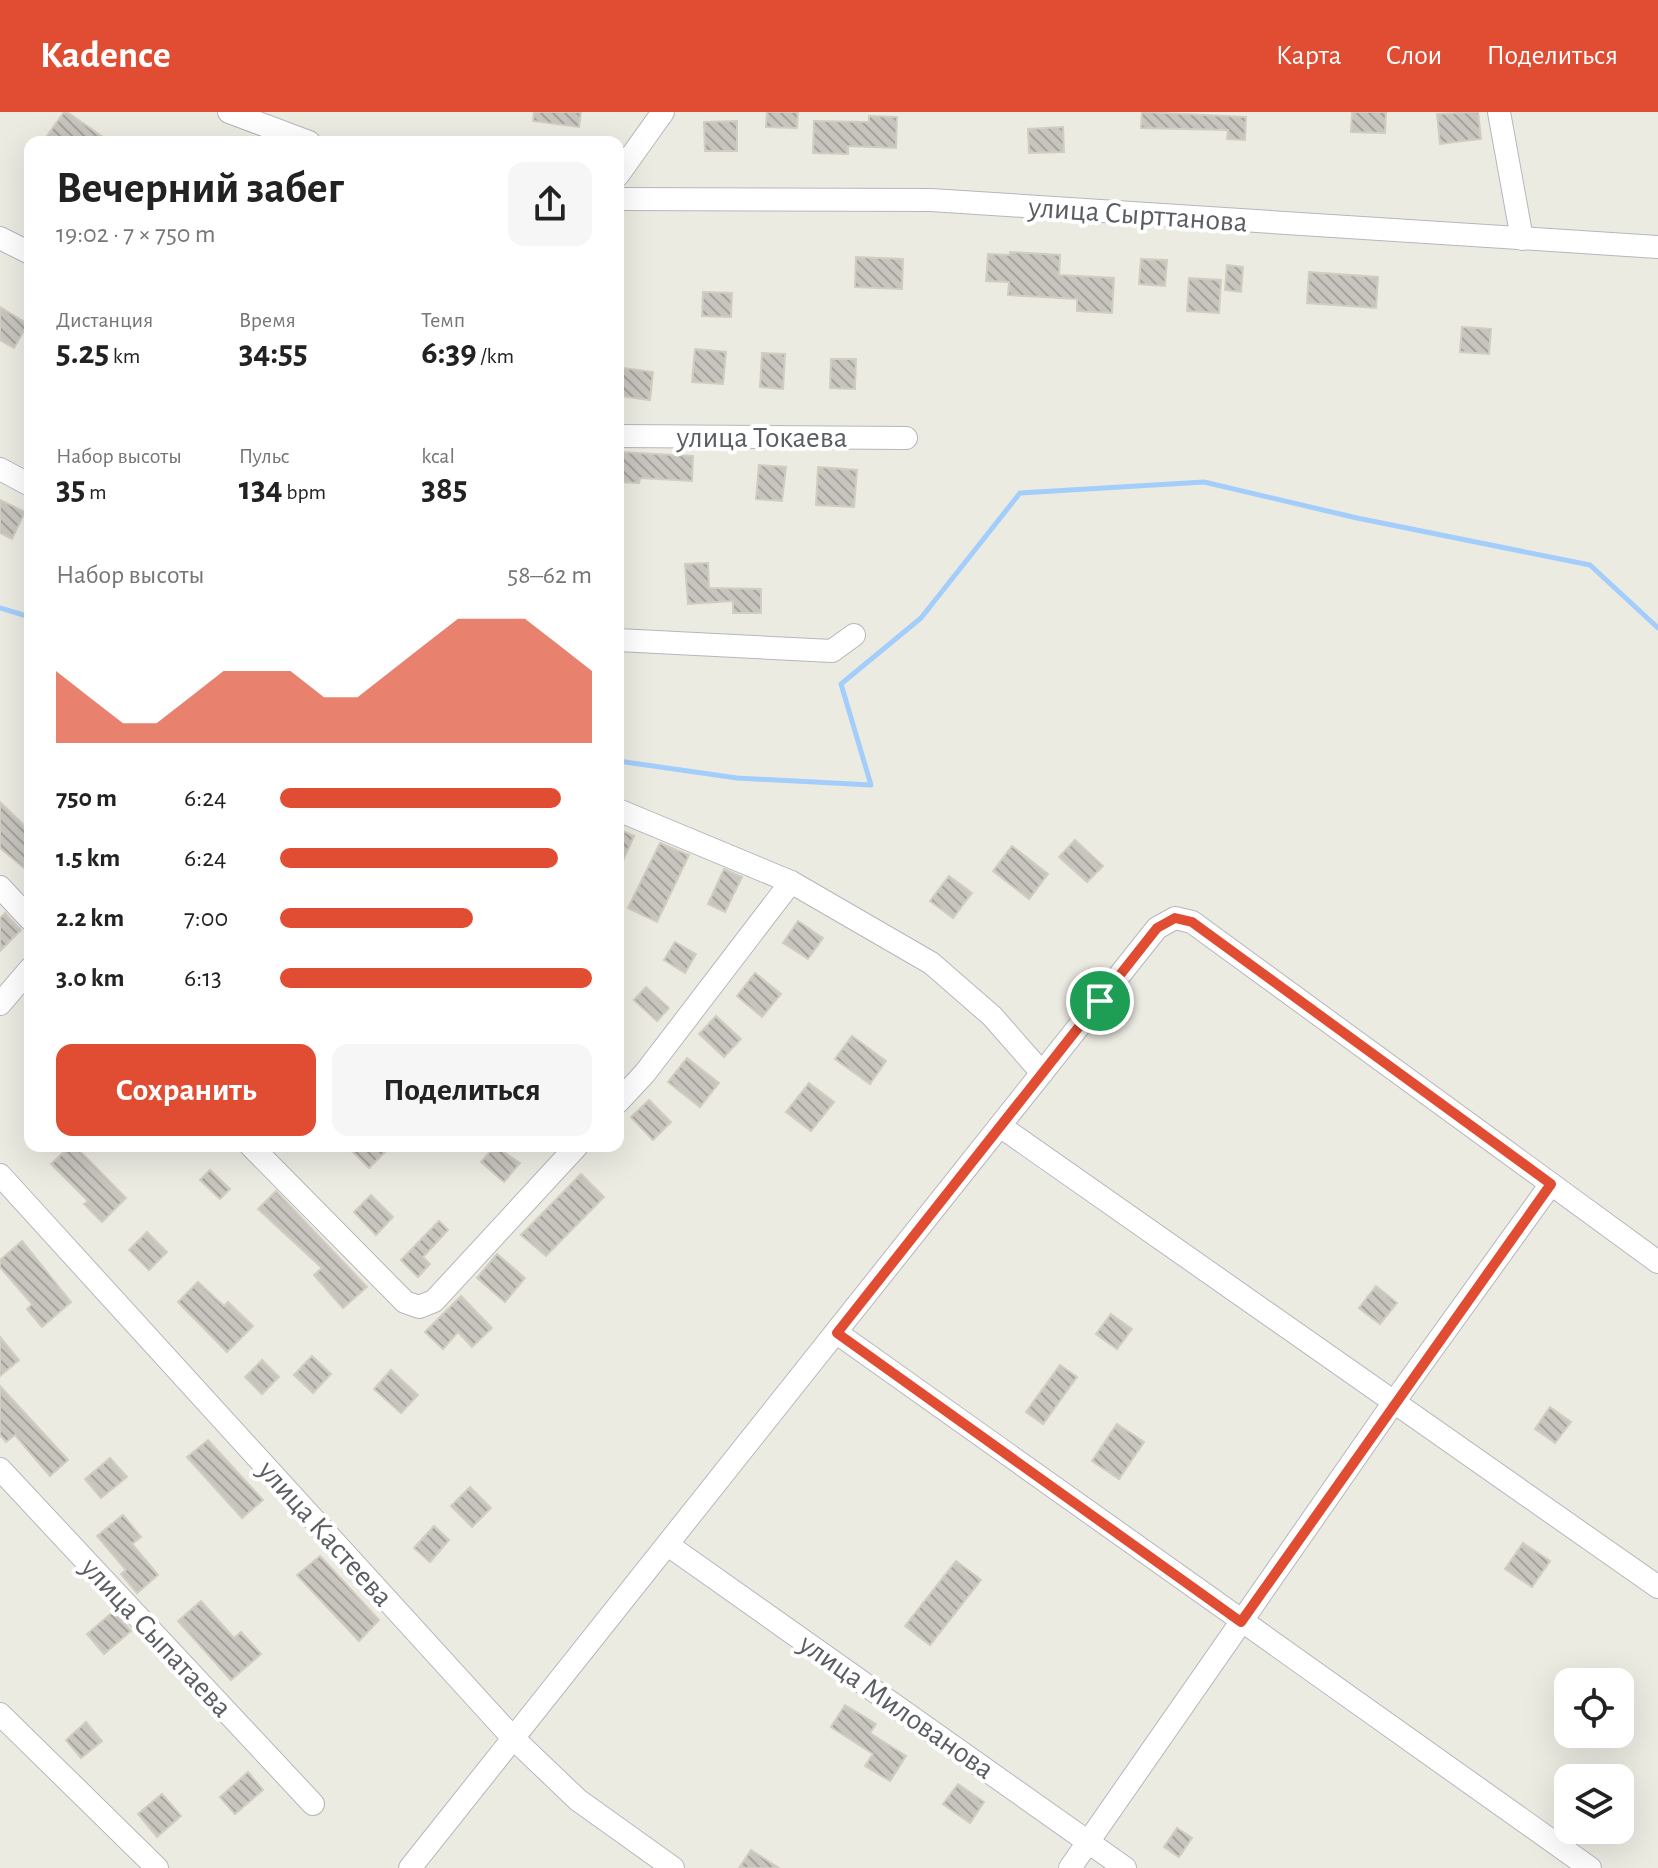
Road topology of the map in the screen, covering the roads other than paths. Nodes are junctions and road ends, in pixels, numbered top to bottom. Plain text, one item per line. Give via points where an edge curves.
1 (229, 112) edge
2 (663, 112) edge
3 (1499, 112) edge
4 (293, 136) edge
5 (624, 167) edge
6 (624, 199) edge
7 (0, 238) edge
8 (1522, 239) junction
9 (1658, 247) edge
10 (24, 250) edge
11 (624, 436) edge
12 (906, 438) dead end
13 (0, 469) edge
14 (24, 482) edge
15 (854, 635) dead end
16 (624, 640) edge
17 (624, 812) edge
18 (791, 882) junction
19 (0, 887) edge
20 (24, 913) edge
21 (24, 976) edge
22 (0, 1004) edge
23 (1042, 1073) junction
24 (624, 1096) edge
25 (1000, 1126) junction
26 (257, 1152) edge
27 (571, 1152) edge
28 (0, 1175) edge
29 (1551, 1184) junction
30 (1658, 1262) edge
31 (837, 1333) junction
32 (1394, 1402) junction
33 (0, 1469) edge
34 (668, 1545) junction
35 (1658, 1587) edge
36 (1241, 1622) junction
37 (0, 1714) edge
38 (512, 1737) junction
39 (313, 1804) dead end
40 (1088, 1842) junction
41 (157, 1868) edge
42 (410, 1868) edge
43 (673, 1868) edge
44 (1070, 1868) edge
45 (1125, 1868) edge
46 (1590, 1868) edge

1 - 4 street
2 - 5 street
3 - 8 street
6 - 8 street, улица Сырттанова via 931,200
7 - 10 street
8 - 9 street, улица Сырттанова
11 - 12 street, улица Токаева
13 - 14 street
15 - 16 street via 832,651
17 - 18 street
18 - 23 street via 931,963 992,1016
18 - 24 street
19 - 20 street
21 - 22 street
23 - 25 street
23 - 29 street via 1157,928 1175,918 1192,922
25 - 31 street
25 - 32 street
26 - 27 street via 405,1302 419,1307 434,1301
28 - 38 street, улица Кастеева
29 - 30 street
29 - 32 street
31 - 34 street
31 - 36 street
32 - 35 street
32 - 36 street
33 - 39 street, улица Сыпатаева
34 - 38 street
34 - 40 street, улица Милованова
36 - 40 street
36 - 46 street
37 - 41 street
38 - 42 street
38 - 43 street, улица Кастеева via 578,1800
40 - 44 street
40 - 45 street, улица Милованова

